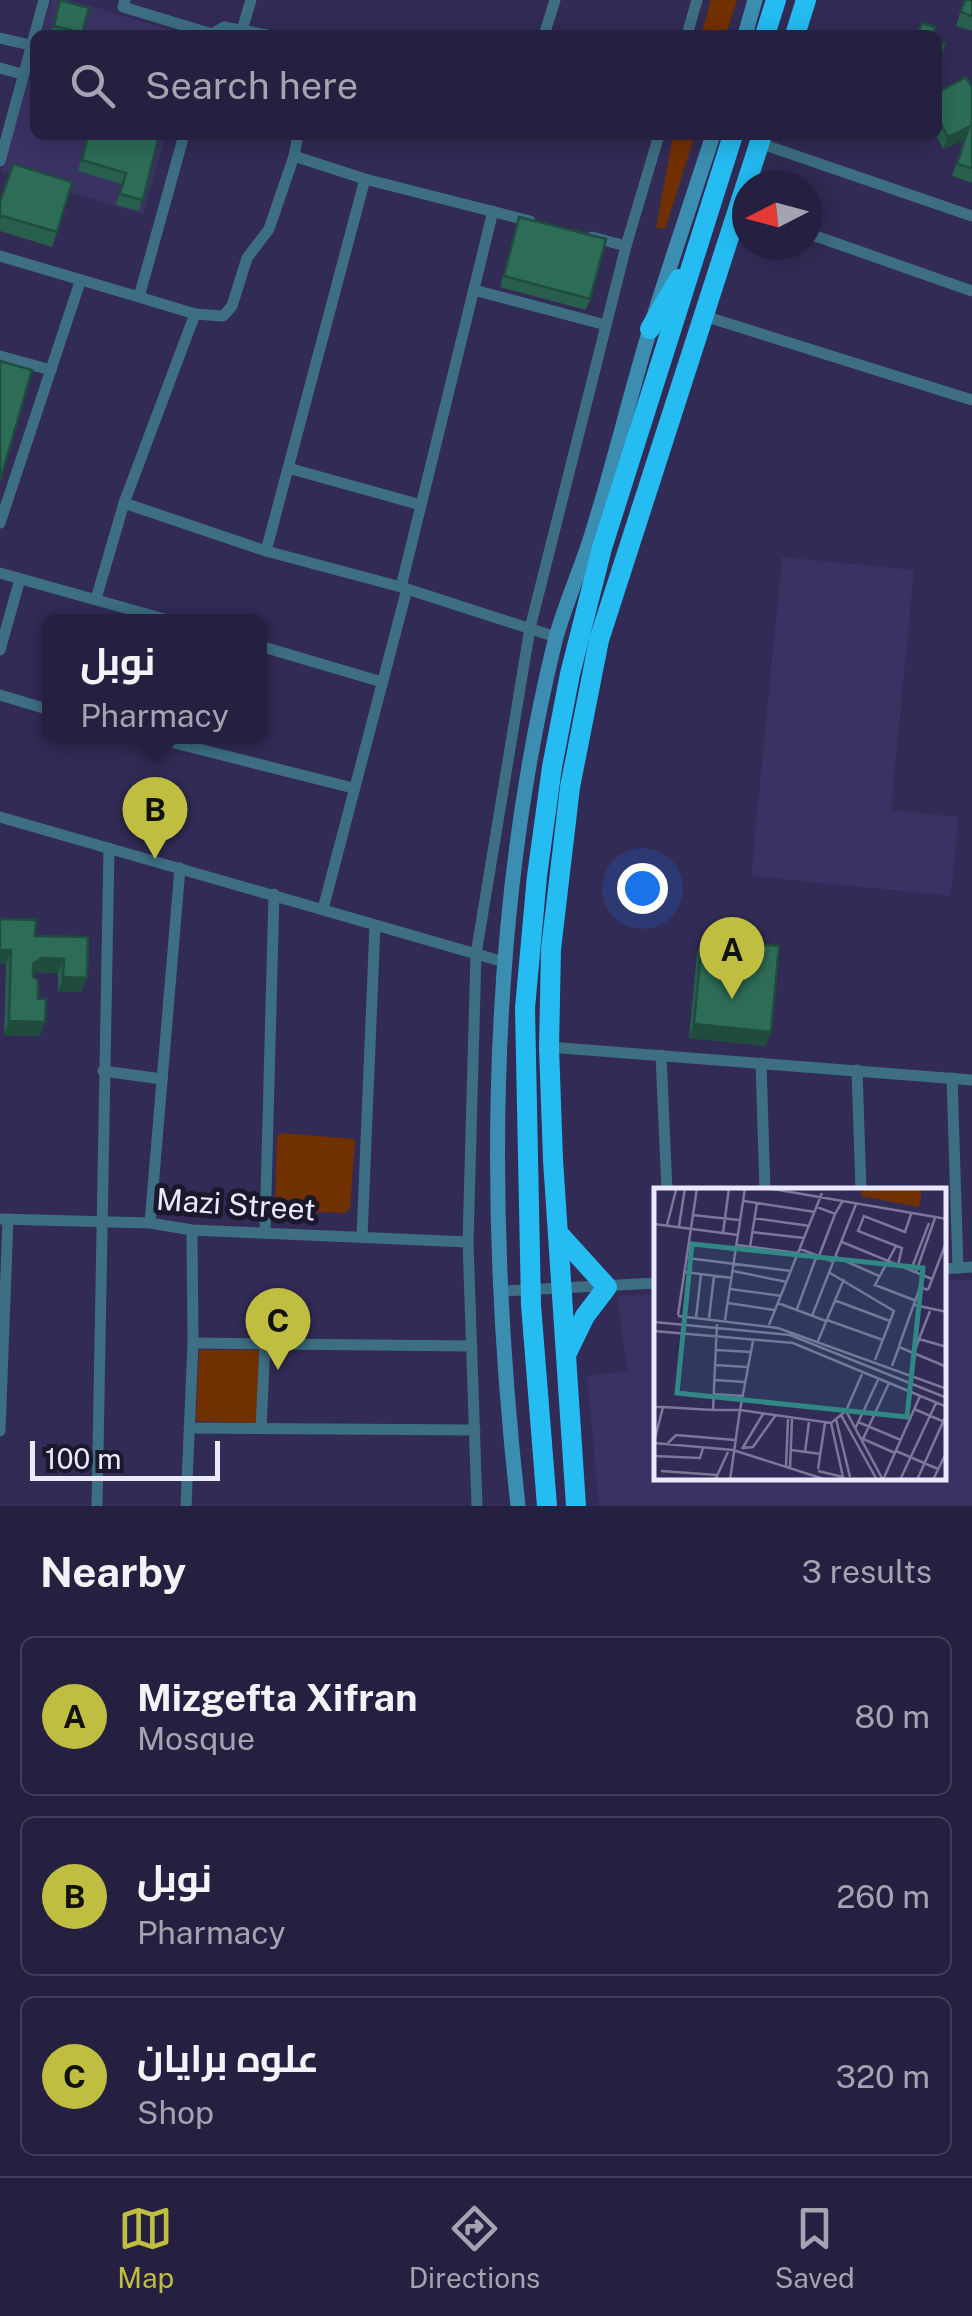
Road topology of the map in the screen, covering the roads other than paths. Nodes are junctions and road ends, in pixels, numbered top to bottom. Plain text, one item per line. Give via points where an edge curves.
1 (44, 0) edge
2 (125, 0) edge
3 (251, 0) edge
4 (555, 0) edge
5 (697, 0) edge
6 (756, 0) edge
7 (776, 0) edge
8 (806, 0) edge
9 (35, 30) edge
10 (199, 30) edge
11 (219, 30) edge
12 (242, 30) joint
13 (546, 30) edge
14 (688, 30) edge
15 (747, 30) edge
16 (766, 30) edge
17 (796, 30) edge
18 (0, 38) edge
19 (30, 46) joint
20 (0, 68) edge
21 (22, 74) junction
22 (183, 140) edge
23 (297, 140) edge
24 (658, 140) edge
25 (711, 140) edge
26 (731, 140) edge
27 (761, 140) edge
28 (764, 140) edge
29 (294, 156) junction
30 (0, 161) edge
31 (753, 170) edge
32 (365, 179) junction
33 (494, 211) junction
34 (972, 216) edge
35 (548, 226) edge
36 (584, 235) edge
37 (701, 237) junction
38 (822, 238) edge
39 (732, 239) edge
40 (626, 246) junction
41 (0, 256) edge
42 (80, 282) junction
43 (474, 290) junction
44 (972, 290) edge
45 (139, 297) junction
46 (195, 314) junction
47 (704, 316) junction
48 (606, 324) junction
49 (650, 329) junction
50 (0, 356) edge
51 (52, 370) junction
52 (972, 400) edge
53 (288, 468) junction
54 (124, 503) junction
55 (421, 505) junction
56 (0, 523) edge
57 (266, 551) junction
58 (0, 573) edge
59 (20, 579) junction
60 (404, 588) junction
61 (96, 599) junction
62 (148, 614) edge
63 (530, 628) junction
64 (556, 638) junction
65 (267, 648) edge
66 (0, 650) edge
67 (382, 682) junction
68 (0, 695) edge
69 (42, 708) edge
70 (179, 744) edge
71 (353, 788) junction
72 (0, 817) edge
73 (109, 848) junction
74 (180, 868) junction
75 (274, 894) junction
76 (324, 910) junction
77 (375, 926) junction
78 (476, 954) junction
79 (504, 962) junction
80 (549, 1047) junction
81 (661, 1055) junction
82 (760, 1062) junction
83 (857, 1070) junction
84 (103, 1071) junction
85 (952, 1078) junction
86 (162, 1080) junction
87 (972, 1080) edge
88 (667, 1188) edge
89 (766, 1188) edge
90 (861, 1188) edge
91 (4, 1219) edge
92 (100, 1222) junction
93 (150, 1223) junction
94 (192, 1230) junction
95 (265, 1232) junction
96 (558, 1233) junction
97 (362, 1237) junction
98 (468, 1242) junction
99 (972, 1267) edge
100 (951, 1268) edge
101 (654, 1283) edge
102 (607, 1287) junction
103 (561, 1288) junction
104 (531, 1290) junction
105 (503, 1291) junction
106 (193, 1343) junction
107 (265, 1344) junction
108 (472, 1346) junction
109 (566, 1354) junction
110 (189, 1428) junction
111 (262, 1428) junction
112 (0, 1430) edge
113 (475, 1430) junction
114 (97, 1506) edge
115 (186, 1506) edge
116 (477, 1506) edge
117 (518, 1506) edge
118 (548, 1506) edge
119 (576, 1506) edge

1 - 9 street
2 - 10 street via 123,7
3 - 12 street
4 - 13 street
5 - 14 street
6 - 15 main road
7 - 16 highway
8 - 17 highway
11 - 12 street
18 - 19 street
19 - 21 street
20 - 21 street
21 - 30 street
22 - 45 street
23 - 29 street
24 - 40 street
25 - 49 main road
26 - 37 highway
27 - 31 highway
28 - 34 street
29 - 32 street
29 - 46 street via 232,306 224,316
32 - 33 street
32 - 53 street
33 - 35 street
33 - 43 street
36 - 40 street
37 - 49 highway
37 - 104 highway via 602,548 552,767 525,1008
38 - 44 street
39 - 47 highway
40 - 48 street
41 - 42 street
42 - 45 street
42 - 51 street
43 - 48 street
43 - 55 street
45 - 46 street
46 - 54 street
47 - 52 street
47 - 80 highway via 599,640 570,787
48 - 63 street
49 - 64 main road
50 - 51 street
51 - 56 street
53 - 55 street
53 - 57 street
54 - 57 street
54 - 61 street
55 - 60 street
57 - 60 street
58 - 59 street
59 - 61 street
59 - 66 street
60 - 63 street
60 - 67 street
61 - 62 street
63 - 64 street
63 - 78 street
64 - 79 main road
65 - 67 street
67 - 71 street
68 - 69 street
70 - 71 street
71 - 76 street
72 - 73 street
73 - 74 street
73 - 84 street
74 - 75 street
74 - 86 street
75 - 76 street
75 - 95 street
76 - 77 street
77 - 78 street
77 - 97 street
78 - 79 street
78 - 98 street
79 - 105 main road via 497,1162
80 - 81 street
80 - 96 highway
81 - 82 street
81 - 88 street
82 - 83 street
82 - 89 street
83 - 85 street
83 - 90 street
84 - 86 street
84 - 92 street
85 - 87 street
85 - 100 street
86 - 93 street
91 - 92 street, Mazi Street
91 - 112 street
92 - 93 street, Mazi Street
92 - 114 street
93 - 94 street, Mazi Street
94 - 95 street, Mazi Street
94 - 106 street
95 - 97 street, Mazi Street
96 - 102 highway
96 - 103 highway
97 - 98 street, Mazi Street
98 - 108 street
99 - 100 street
101 - 102 street
102 - 103 street
102 - 109 highway
103 - 104 street
103 - 109 highway
104 - 105 street
104 - 118 highway
105 - 117 main road
106 - 107 street
106 - 110 street
107 - 108 street
107 - 111 street
108 - 113 street
109 - 119 highway
110 - 111 street
110 - 115 street
111 - 113 street
113 - 116 street

